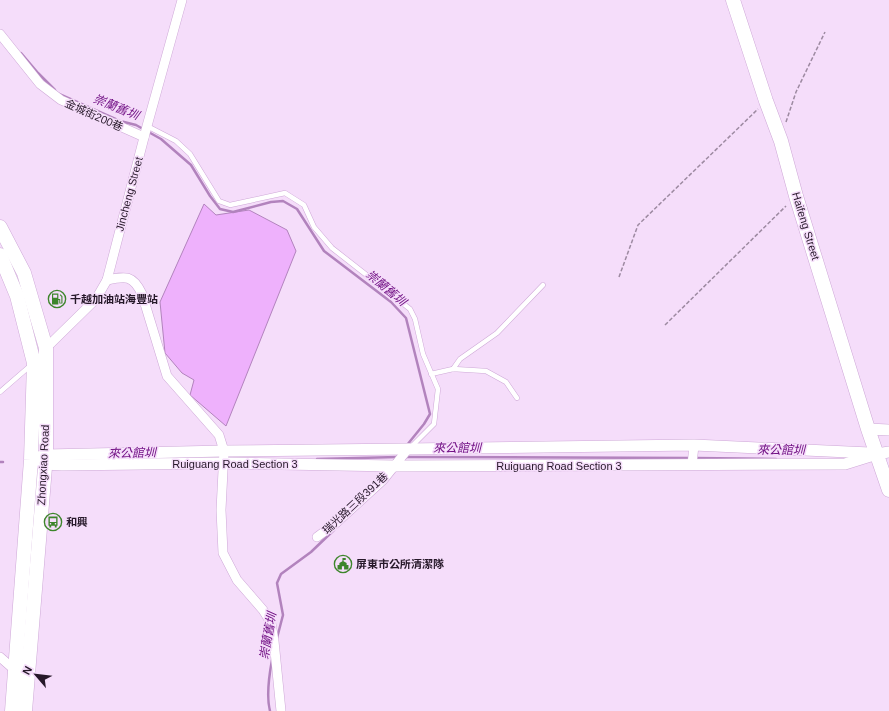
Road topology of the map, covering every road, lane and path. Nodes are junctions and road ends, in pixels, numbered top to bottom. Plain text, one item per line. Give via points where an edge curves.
1 (182, 0) edge
2 (733, 0) edge
3 (825, 32) dead end
4 (0, 34) edge
5 (766, 101) junction
6 (147, 126) junction
7 (144, 137) junction
8 (781, 141) junction
9 (796, 196) junction
10 (0, 227) edge
11 (0, 255) edge
12 (619, 277) dead end
13 (107, 280) junction
14 (543, 285) dead end
15 (665, 325) dead end
16 (46, 348) junction
17 (34, 363) junction
18 (453, 369) junction
19 (432, 374) junction
20 (0, 392) edge
21 (517, 398) dead end
22 (868, 429) junction
23 (889, 430) edge
24 (694, 445) junction
25 (408, 449) junction
26 (224, 450) junction
27 (883, 453) edge
28 (45, 459) junction
29 (31, 460) junction
30 (224, 463) junction
31 (692, 465) junction
32 (394, 466) junction
33 (889, 490) edge
34 (318, 537) dead end
35 (0, 657) edge
36 (14, 670) junction
37 (28, 681) junction
38 (12, 711) edge
39 (25, 711) edge
40 (281, 711) edge

1 - 6 street, Jincheng Street
2 - 5 main road, Haifeng Street
3 - 8 path via 796,92
4 - 7 street, 金城街200巷 via 40,84 61,100
5 - 8 main road, Haifeng Street
5 - 12 path via 638,225
6 - 7 street, Jincheng Street
6 - 19 lane via 176,141 190,154 219,201 230,205 285,193 304,204 314,227 332,248 410,309 415,319 423,354
7 - 13 street, Jincheng Street
8 - 9 main road, Haifeng Street
9 - 15 path
9 - 22 main road, Haifeng Street
10 - 16 main road, Zhongxiao Road via 24,273
11 - 17 main road, Zhongxiao Road via 17,296
13 - 16 street, Jincheng Street via 96,299
13 - 26 street via 122,277 129,278 137,284 167,376 219,435
14 - 18 lane via 497,333 460,359
16 - 17 street, Jincheng Street
16 - 28 main road, Zhongxiao Road
17 - 20 lane
17 - 29 main road, Zhongxiao Road
18 - 19 lane
18 - 21 lane via 486,371 506,382
19 - 25 lane via 438,389 434,424
22 - 23 street
22 - 27 main road, Haifeng Street
24 - 25 street, Ruiguang Road Section 3
24 - 27 street, Ruiguang Road Section 3
24 - 31 street
25 - 26 street, Ruiguang Road Section 3
25 - 32 street, 瑞光路三段391巷
26 - 28 street, Ruiguang Road Section 3
26 - 30 street
27 - 31 street, Ruiguang Road Section 3 via 845,464
27 - 33 main road, Haifeng Street
28 - 29 street, Ruiguang Road Section 3
28 - 30 street, Ruiguang Road Section 3
28 - 37 main road, Zhongxiao Road
29 - 36 main road, Zhongxiao Road
30 - 32 street, Ruiguang Road Section 3
30 - 40 street via 221,510 223,553 237,580 271,623
31 - 32 street, Ruiguang Road Section 3
32 - 34 street, 瑞光路三段391巷 via 383,480
35 - 36 street
36 - 37 street
36 - 38 main road, Zhongxiao Road
37 - 39 main road, Zhongxiao Road

